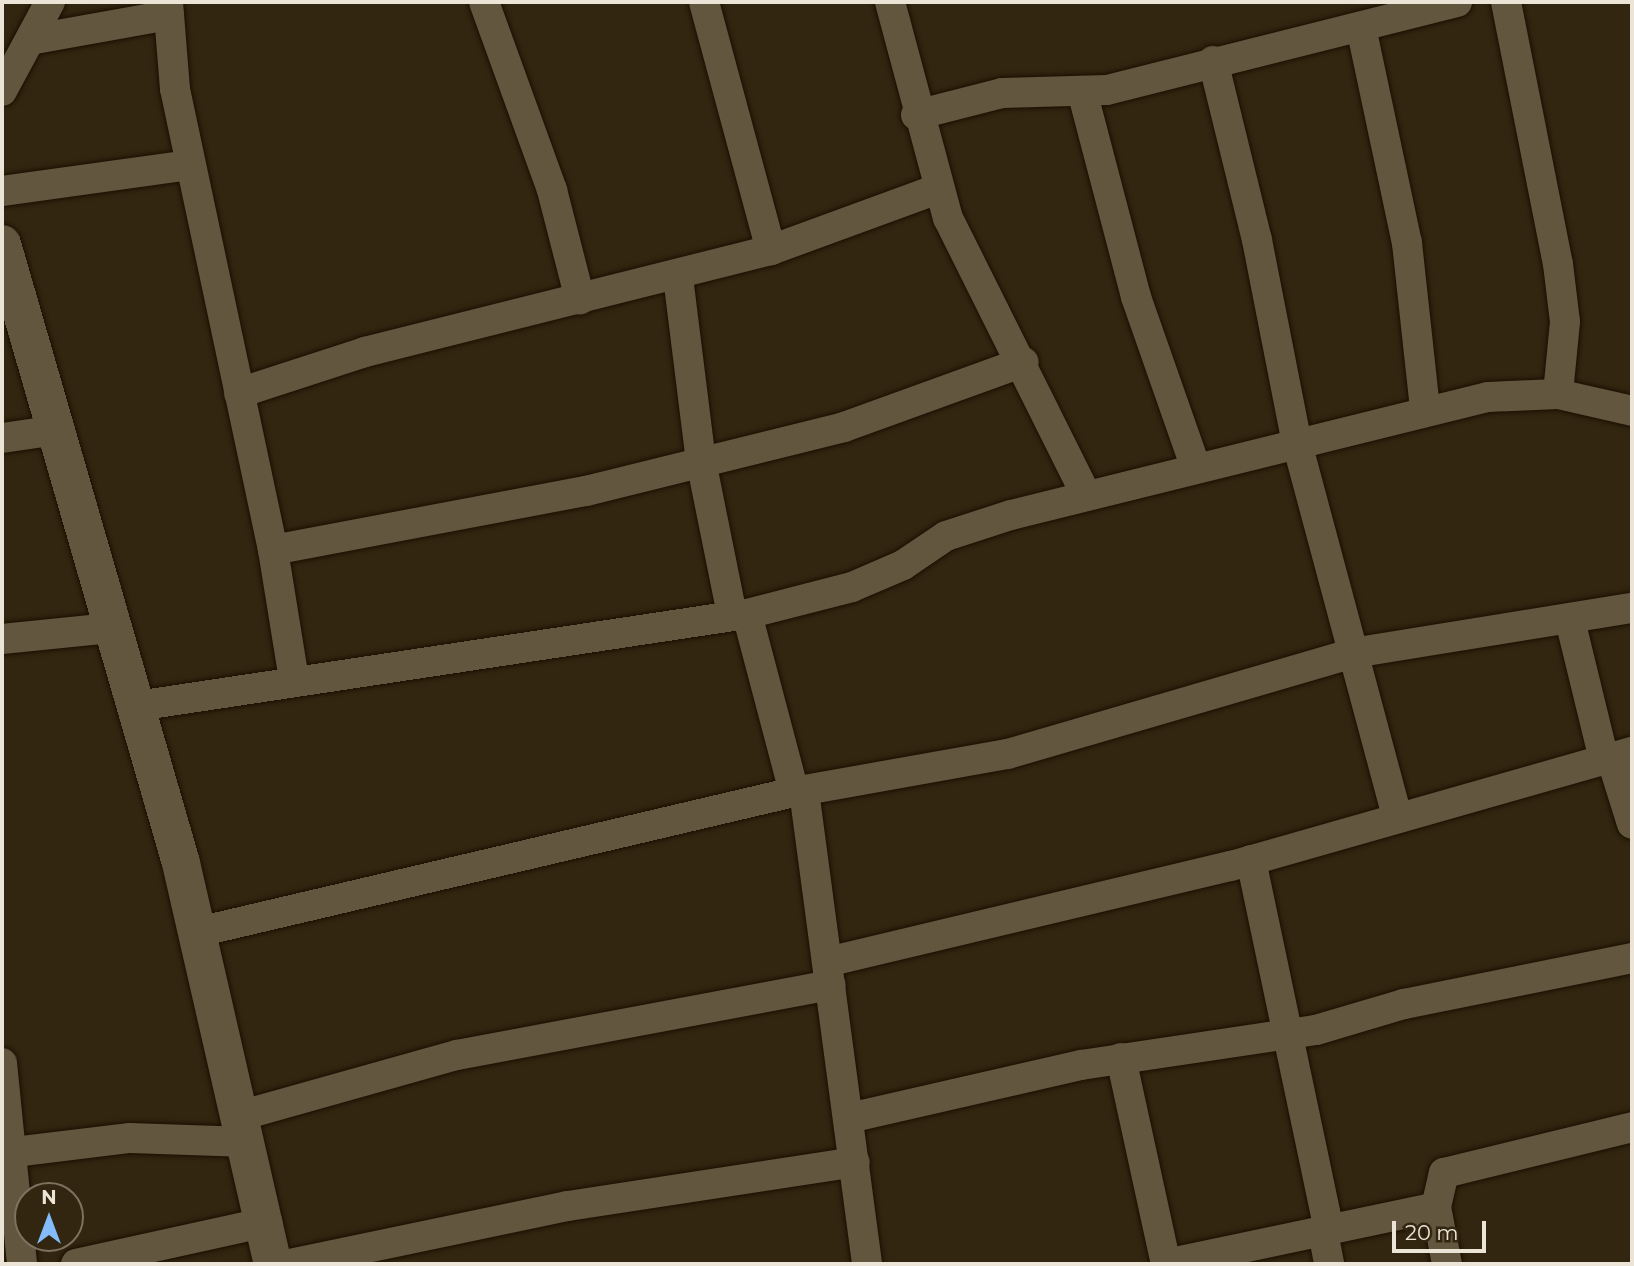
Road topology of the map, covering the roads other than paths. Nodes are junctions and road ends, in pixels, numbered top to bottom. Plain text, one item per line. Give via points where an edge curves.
1 (50, 2) edge
2 (484, 2) edge
3 (704, 2) edge
4 (890, 2) edge
5 (1457, 2) edge
6 (1506, 2) edge
7 (169, 8) edge
8 (1361, 27) junction
9 (35, 39) junction
10 (1213, 61) junction
11 (2, 91) edge
12 (1082, 91) junction
13 (916, 115) junction
14 (190, 165) junction
15 (938, 189) junction
16 (2, 191) edge
17 (2, 244) edge
18 (771, 250) junction
19 (678, 277) junction
20 (580, 299) junction
21 (1024, 362) junction
22 (239, 393) junction
23 (1558, 394) junction
24 (1425, 410) junction
25 (1632, 411) edge
26 (57, 430) junction
27 (2, 439) edge
28 (1297, 443) junction
29 (701, 461) junction
30 (1196, 468) junction
31 (1086, 495) junction
32 (274, 550) junction
33 (1632, 608) edge
34 (739, 615) junction
35 (1570, 620) junction
36 (110, 628) junction
37 (2, 639) edge
38 (1353, 653) junction
39 (293, 680) junction
40 (137, 706) junction
41 (1616, 756) edge
42 (799, 791) junction
43 (1397, 816) junction
44 (1632, 824) edge
45 (1251, 860) junction
46 (198, 932) junction
47 (1632, 958) edge
48 (828, 973) junction
49 (1289, 1035) junction
50 (1121, 1058) junction
51 (2, 1063) edge
52 (849, 1118) junction
53 (1632, 1127) edge
54 (245, 1128) junction
55 (9, 1141) edge
56 (855, 1162) junction
57 (1436, 1207) junction
58 (267, 1222) junction
59 (1326, 1232) junction
60 (22, 1264) edge
61 (76, 1264) edge
62 (273, 1264) edge
63 (290, 1264) edge
64 (867, 1264) edge
65 (1166, 1264) edge
66 (1329, 1264) edge
67 (1447, 1264) edge

1 - 9 street
2 - 20 street via 552,190
3 - 18 street
4 - 13 street
5 - 8 street
6 - 23 street via 1558,264 1565,322
7 - 9 street
7 - 14 street via 175,89
8 - 10 street
8 - 24 street via 1413,278
9 - 11 street
10 - 12 street
10 - 28 street via 1263,264
12 - 13 street via 1002,93
12 - 30 street via 1136,297
13 - 15 street
14 - 16 street
14 - 22 street
15 - 18 street
15 - 21 street via 966,258
17 - 26 street
18 - 19 street
19 - 20 street
19 - 29 street
20 - 22 street via 365,352
21 - 29 street via 844,427
21 - 31 street
22 - 32 street
23 - 24 street
23 - 25 street
24 - 28 street
26 - 27 street
26 - 36 street
28 - 30 street
28 - 38 street
29 - 32 street via 586,491
29 - 34 street
30 - 31 street
31 - 34 street via 946,536 903,565 852,587
32 - 39 street
33 - 35 street
34 - 39 street
34 - 42 street
35 - 38 street
35 - 41 street
36 - 37 street
36 - 40 street
38 - 42 street via 1008,754
38 - 43 street
39 - 40 street
40 - 46 street
41 - 43 street
41 - 44 street
42 - 46 street
42 - 48 street
43 - 45 street
45 - 48 street
45 - 49 street
46 - 54 street
47 - 49 street via 1404,1004
48 - 52 street
48 - 54 street via 457,1055
49 - 50 street
49 - 59 street
50 - 52 street
50 - 65 street
51 - 55 street
52 - 56 street
53 - 57 street via 1455,1168 1438,1180
54 - 55 street via 130,1138
54 - 58 street
55 - 60 street
56 - 63 street via 568,1206
56 - 64 street
57 - 59 street
57 - 67 street
58 - 61 street
58 - 62 street
59 - 65 street
59 - 66 street

